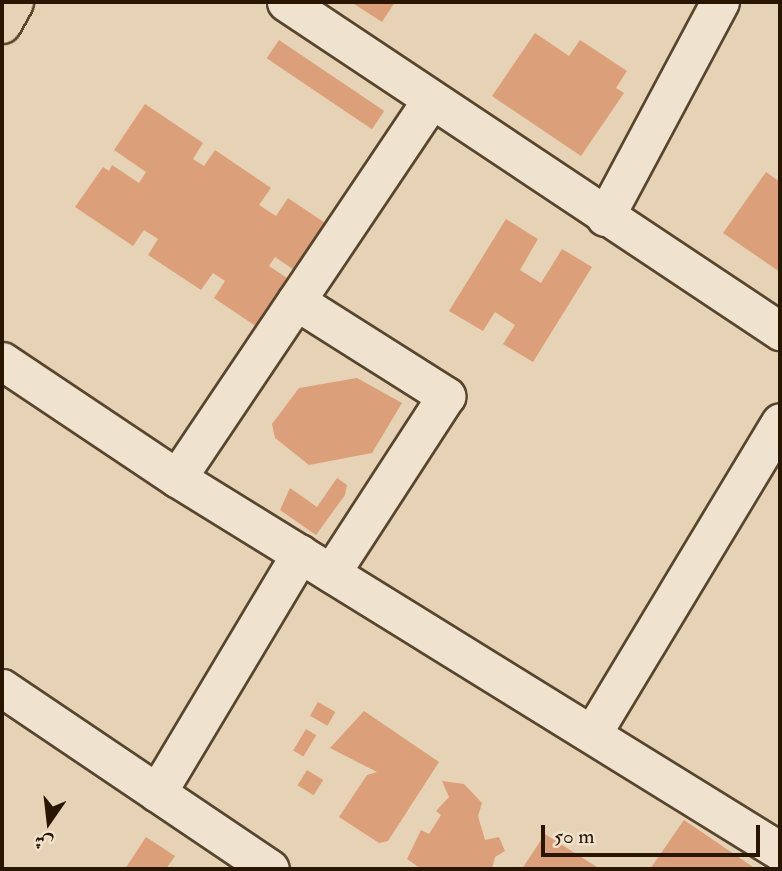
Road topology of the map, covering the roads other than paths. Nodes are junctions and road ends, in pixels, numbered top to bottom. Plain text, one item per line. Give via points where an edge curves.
1 (15, 2) edge
2 (286, 2) edge
3 (720, 2) edge
4 (2, 24) edge
5 (430, 102) junction
6 (606, 217) junction
7 (296, 301) junction
8 (780, 331) edge
9 (2, 361) edge
10 (780, 422) edge
11 (177, 478) junction
12 (300, 554) junction
13 (331, 573) junction
14 (2, 688) edge
15 (592, 734) junction
16 (157, 793) junction
17 (780, 851) edge
18 (270, 869) edge

1 - 4 main road
2 - 5 street
3 - 6 street
5 - 6 street
5 - 7 street
6 - 8 street
7 - 11 street
7 - 13 street via 446,396
9 - 11 street
10 - 15 street
11 - 12 street
12 - 13 street
12 - 16 street
13 - 15 street
14 - 16 street
15 - 17 street
16 - 18 street

